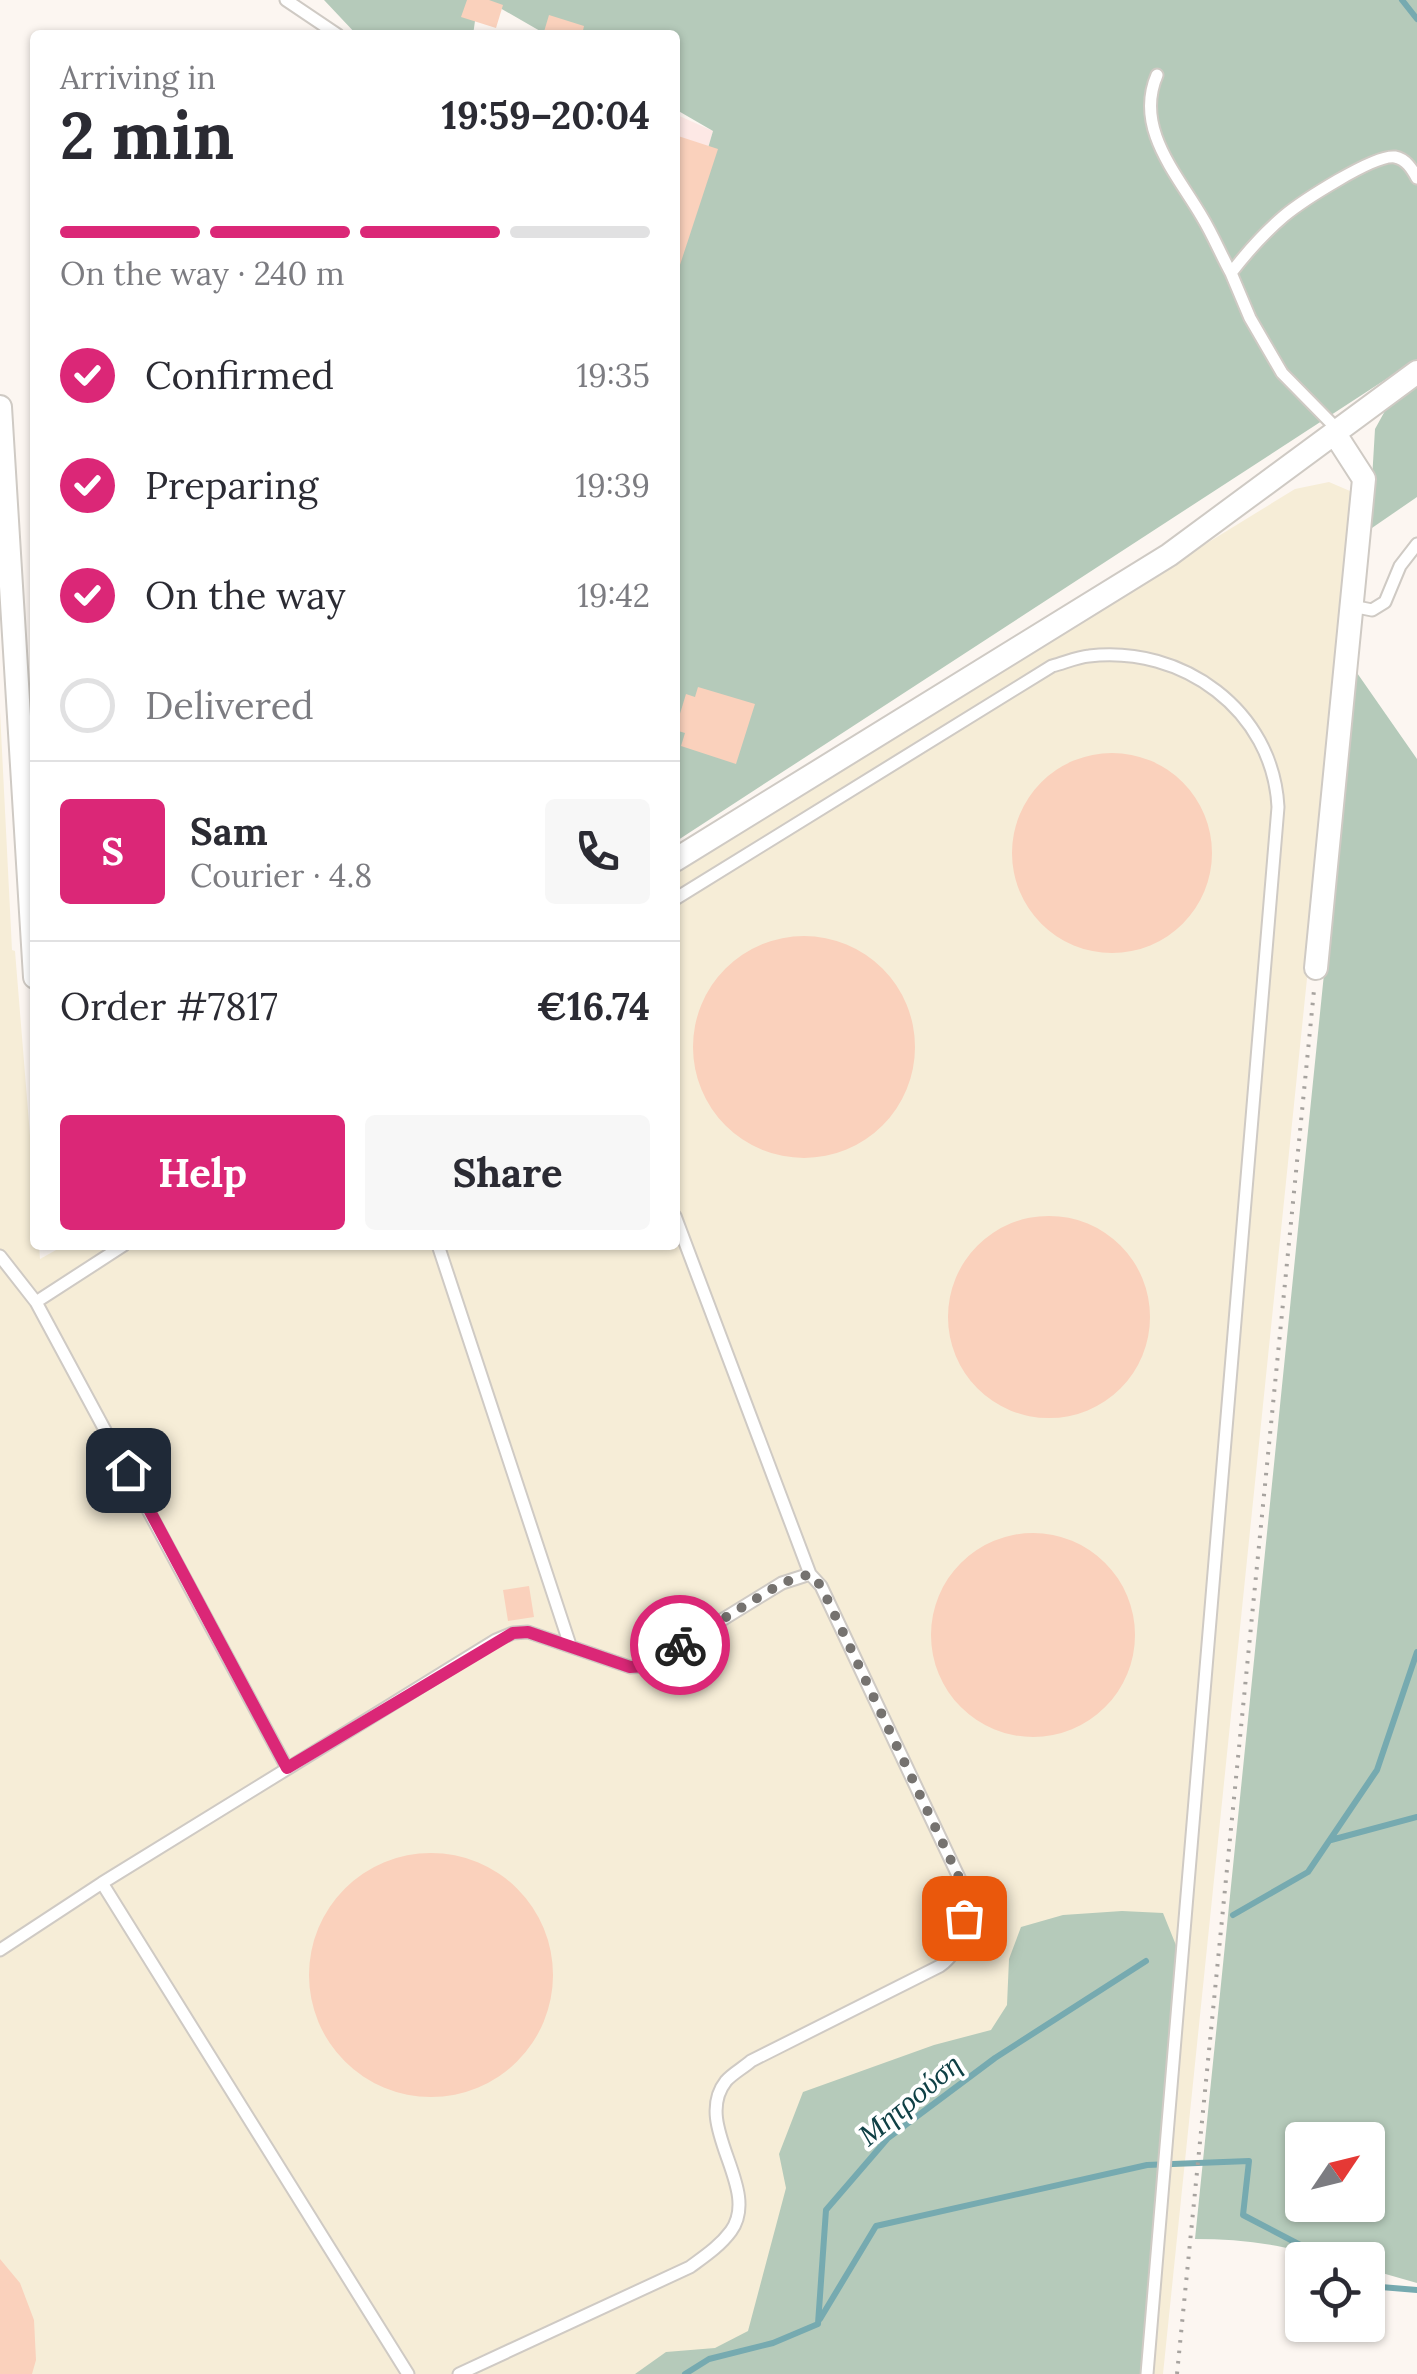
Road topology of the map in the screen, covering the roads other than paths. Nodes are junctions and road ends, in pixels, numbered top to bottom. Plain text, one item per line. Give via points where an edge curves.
1 (286, 0) edge
2 (331, 30) edge
3 (1157, 75) dead end
4 (1417, 178) edge
5 (1230, 274) junction
6 (1417, 372) edge
7 (0, 406) edge
8 (1337, 432) junction
9 (1417, 544) edge
10 (1352, 606) junction
11 (680, 857) edge
12 (30, 895) edge
13 (680, 896) edge
14 (1316, 968) road end
15 (680, 1229) edge
16 (116, 1250) edge
17 (440, 1250) edge
18 (0, 1256) edge
19 (36, 1302) junction
20 (810, 1574) junction
21 (570, 1645) junction
22 (287, 1768) junction
23 (102, 1883) junction
24 (0, 1950) edge
25 (408, 2374) edge
26 (459, 2374) edge
27 (1148, 2374) edge

1 - 2 lane
3 - 5 lane via 1150,89 1157,140
4 - 5 lane via 1396,157 1378,160 1287,213
5 - 8 lane via 1282,373
6 - 8 street
7 - 12 street
8 - 10 street via 1364,478
8 - 11 street via 1169,555
9 - 10 lane via 1385,602 1372,610
10 - 14 street
13 - 27 lane via 1052,666 1087,656 1156,660 1192,672 1243,714 1271,762 1278,806
15 - 20 lane
16 - 19 lane
17 - 21 lane
18 - 19 lane
19 - 22 lane
20 - 21 lane via 782,1583 647,1666 630,1667
20 - 26 lane via 963,1886 958,1946 940,1966 750,2062 725,2082 716,2106 718,2132 738,2202 734,2228 716,2248 690,2267
21 - 22 lane via 528,1632 496,1640
22 - 23 lane
23 - 24 lane
23 - 25 lane

